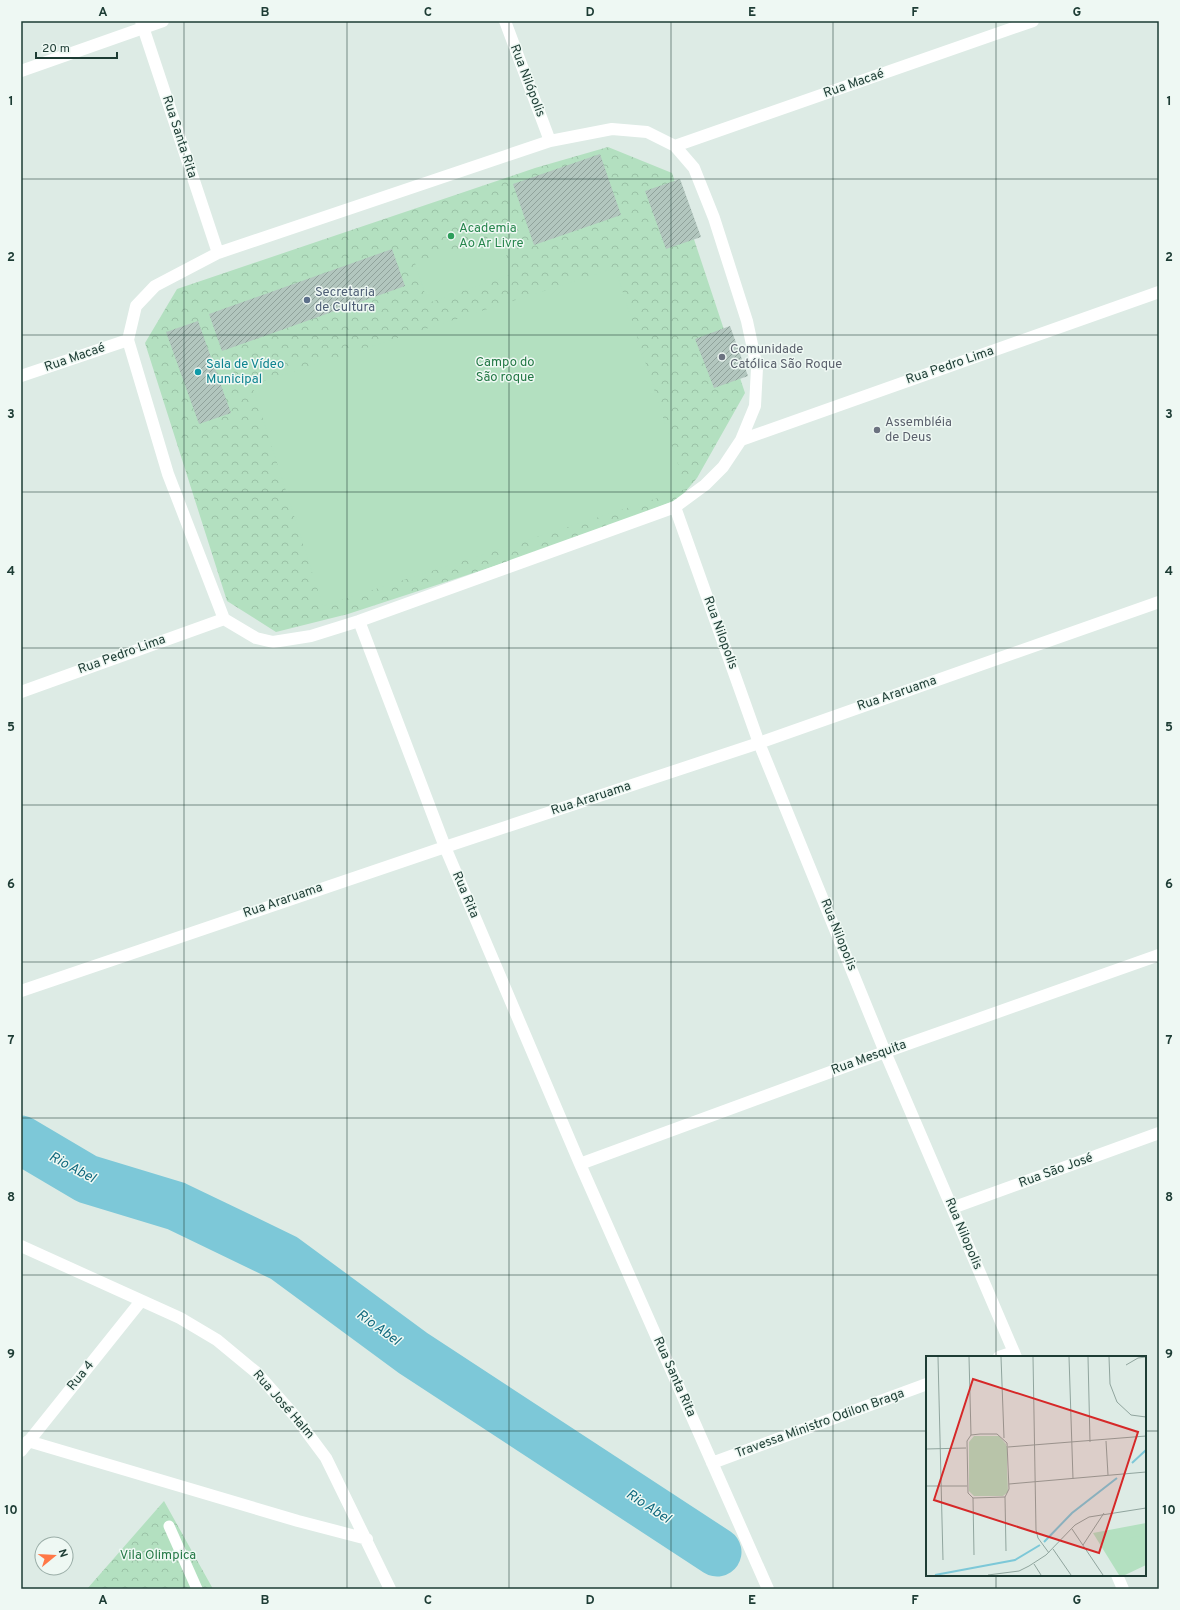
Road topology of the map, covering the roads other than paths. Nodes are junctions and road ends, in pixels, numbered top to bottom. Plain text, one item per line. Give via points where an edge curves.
1 (163, 21) edge
2 (505, 21) edge
3 (1033, 21) edge
4 (142, 24) edge
5 (21, 71) edge
6 (550, 141) junction
7 (676, 146) junction
8 (218, 253) junction
9 (1159, 292) edge
10 (128, 340) junction
11 (21, 376) edge
12 (742, 440) junction
13 (675, 507) junction
14 (1159, 602) edge
15 (224, 620) junction
16 (359, 621) junction
17 (21, 692) edge
18 (759, 743) junction
19 (445, 846) junction
20 (1159, 955) edge
21 (21, 991) edge
22 (885, 1052) junction
23 (1159, 1133) edge
24 (580, 1164) junction
25 (952, 1208) junction
26 (21, 1246) edge
27 (141, 1301) junction
28 (1015, 1354) edge
29 (1004, 1356) edge
30 (926, 1384) edge
31 (25, 1446) edge
32 (712, 1463) junction
33 (169, 1526) dead end
34 (367, 1539) junction
35 (1117, 1576) edge
36 (197, 1589) edge
37 (390, 1589) edge
38 (768, 1589) edge
39 (1123, 1589) edge

1 - 4 street
2 - 6 street, Rua Nilópolis
3 - 7 street, Rua Macaé
4 - 5 street
4 - 8 street, Rua Santa Rita
6 - 7 street via 612,129 647,132
6 - 8 street
7 - 12 street via 694,168 714,218 747,320 757,368 755,406
8 - 10 street via 155,286 136,306
9 - 12 street, Rua Pedro Lima
10 - 11 street, Rua Macaé
10 - 15 street via 168,474
12 - 13 street via 705,485
13 - 16 street
13 - 18 street, Rua Nilopolis
14 - 18 street, Rua Araruama
15 - 16 street via 256,638 273,642 310,636
15 - 17 street, Rua Pedro Lima
16 - 19 street, Rua Rita
18 - 19 street, Rua Araruama
18 - 22 street, Rua Nilopolis
19 - 21 street, Rua Araruama
19 - 24 street, Rua Rita
20 - 22 street, Rua Mesquita
22 - 24 street, Rua Mesquita
22 - 25 street, Rua Nilopolis
23 - 25 street, Rua São José
24 - 32 street, Rua Santa Rita
25 - 28 street, Rua Nilopolis
26 - 27 street, Rua José Halm
27 - 31 street, Rua 4
27 - 34 street, Rua José Halm via 180,1318 217,1340 257,1373 294,1415 326,1458
28 - 29 street
30 - 32 street, Travessa Ministro Odilon Braga
31 - 34 street
32 - 38 street, Rua Santa Rita
33 - 36 lane
34 - 37 street, Rua José Halm
35 - 39 street

